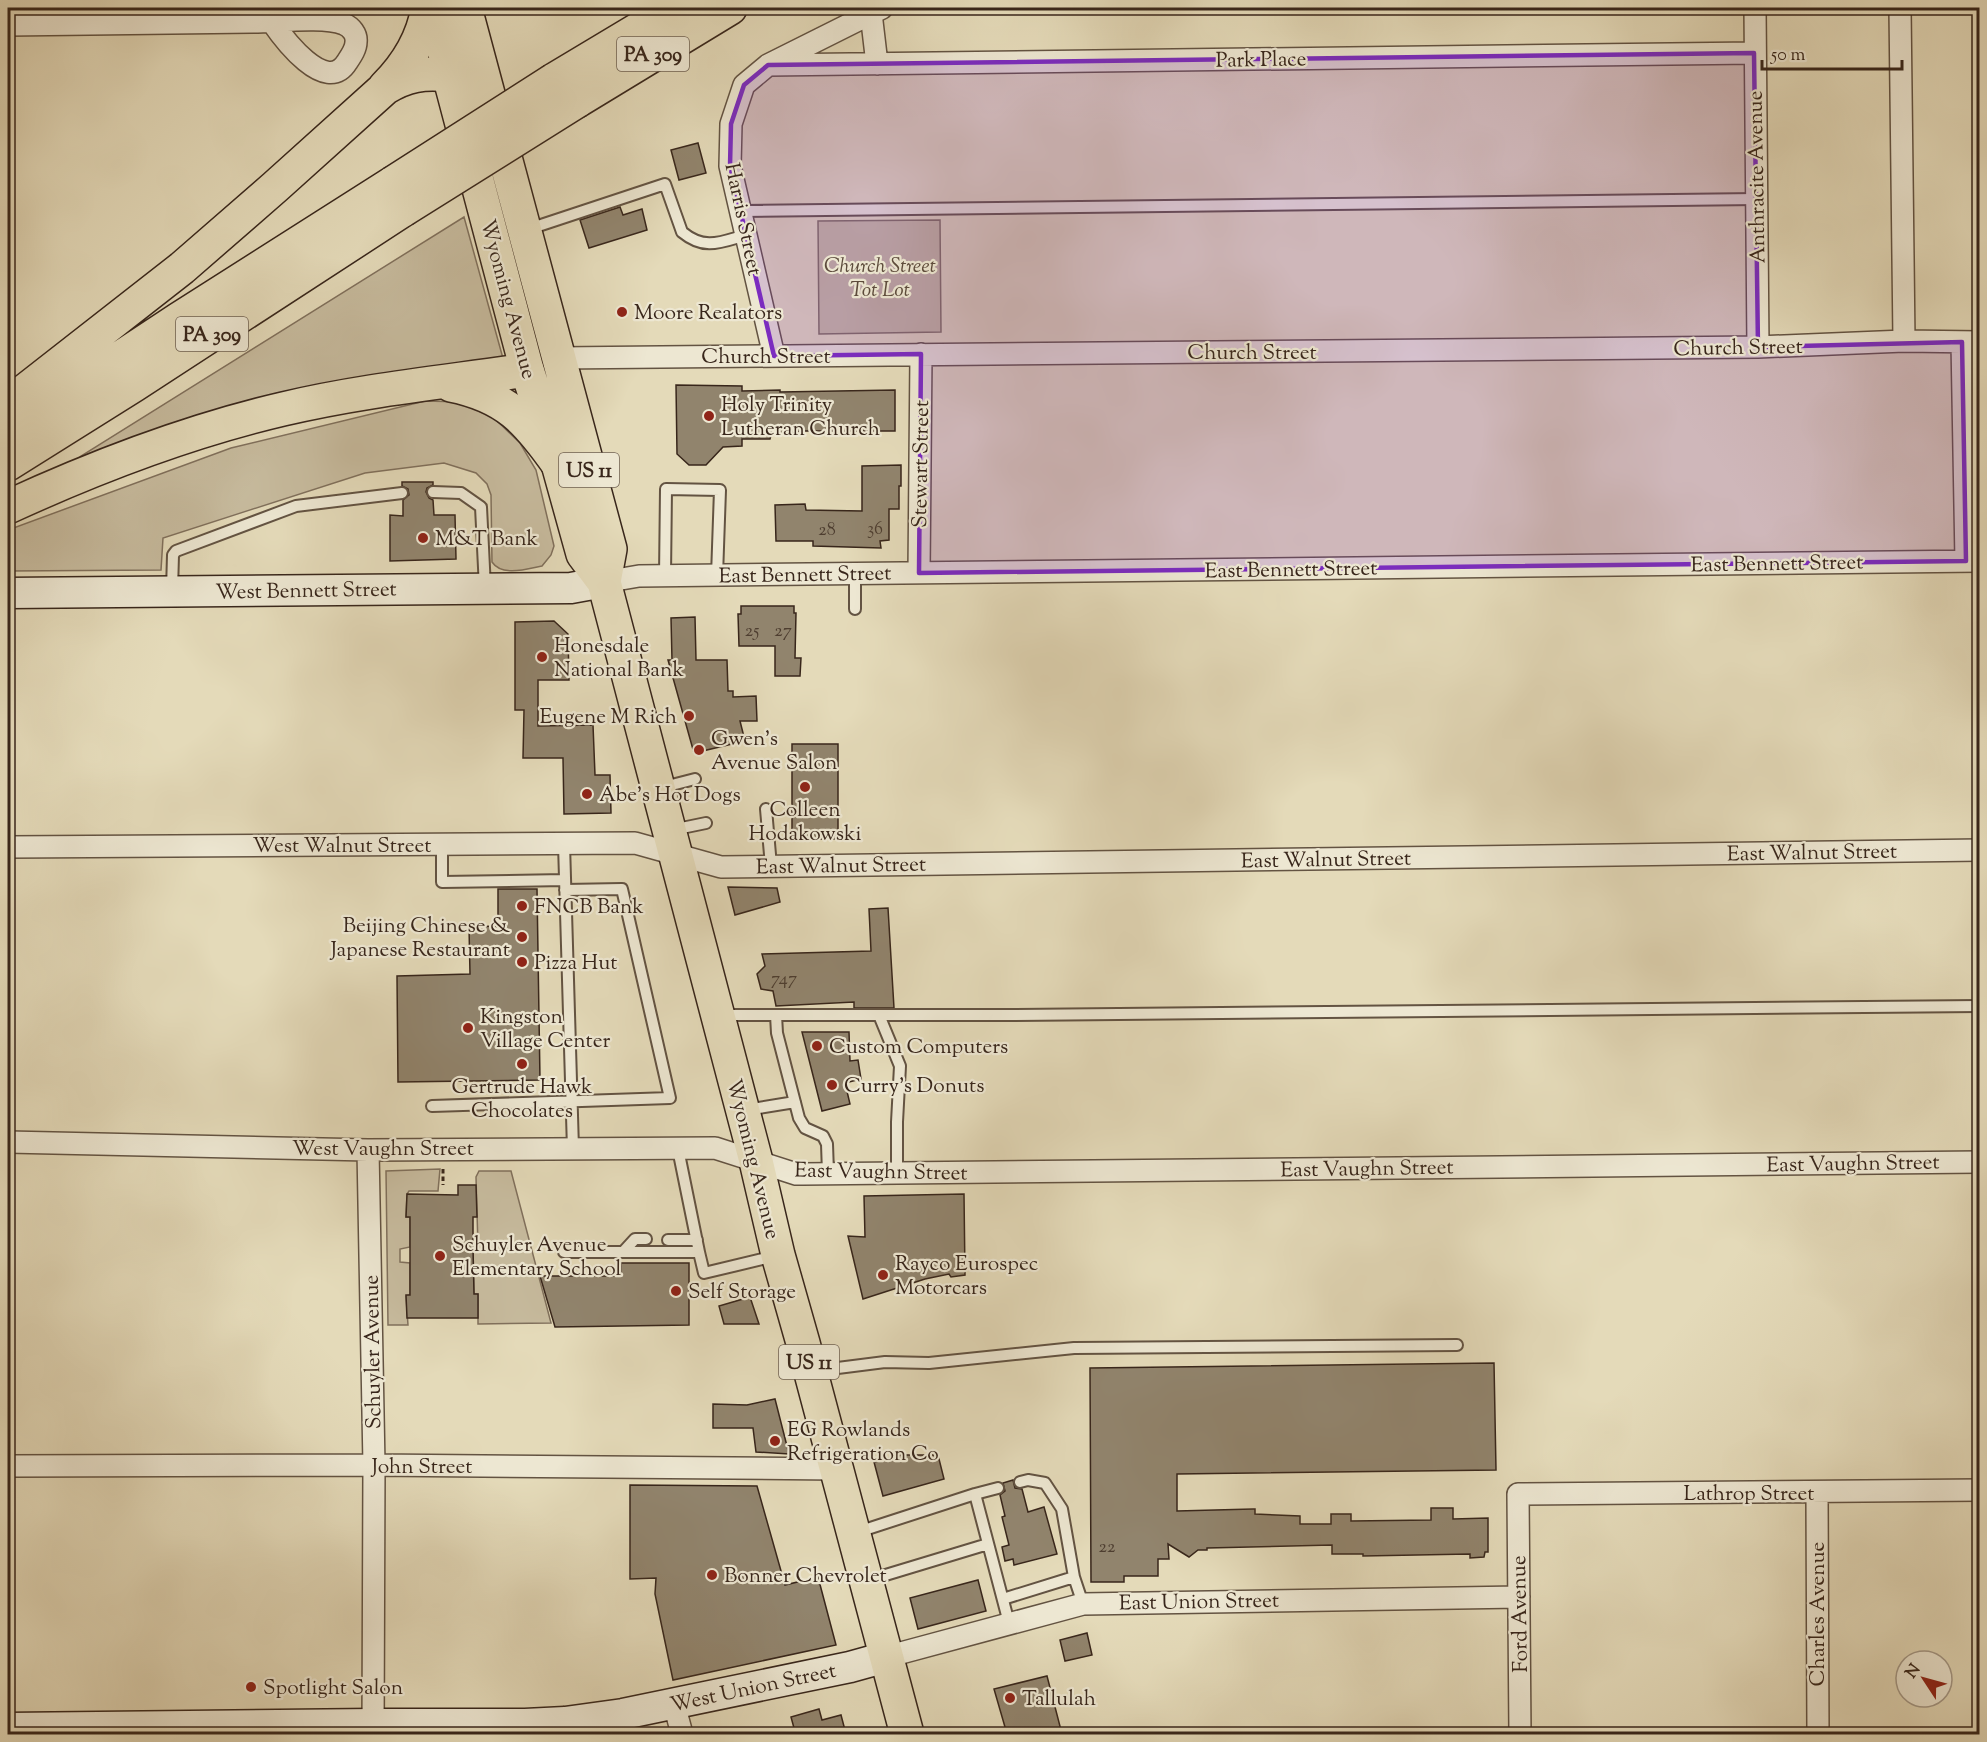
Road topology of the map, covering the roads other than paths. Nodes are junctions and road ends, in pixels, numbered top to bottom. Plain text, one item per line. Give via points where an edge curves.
1 (428, 8) edge
2 (437, 8) edge
3 (465, 8) edge
4 (674, 8) edge
5 (730, 8) edge
6 (1755, 8) edge
7 (1900, 8) edge
8 (876, 10) edge
9 (272, 22) dead end
10 (8, 25) edge
11 (1754, 53) junction
12 (877, 64) junction
13 (768, 65) junction
14 (449, 75) junction
15 (488, 86) junction
16 (385, 88) junction
17 (566, 91) junction
18 (1757, 199) junction
19 (741, 211) junction
20 (526, 230) junction
21 (746, 235) junction
22 (1904, 341) junction
23 (1971, 342) edge
24 (1758, 347) junction
25 (921, 354) junction
26 (774, 356) junction
27 (559, 358) junction
28 (527, 370) junction
29 (441, 383) junction
30 (12, 436) edge
31 (558, 464) junction
32 (433, 492) dead end
33 (402, 493) dead end
34 (8, 507) edge
35 (1973, 561) edge
36 (919, 573) junction
37 (855, 574) junction
38 (665, 576) junction
39 (717, 576) junction
40 (604, 582) junction
41 (485, 588) junction
42 (172, 591) junction
43 (8, 593) edge
44 (855, 609) dead end
45 (695, 779) dead end
46 (658, 788) junction
47 (766, 809) dead end
48 (706, 823) dead end
49 (672, 843) junction
50 (442, 844) junction
51 (564, 844) junction
52 (8, 847) edge
53 (1980, 850) edge
54 (771, 866) junction
55 (565, 885) junction
56 (1980, 1006) edge
57 (717, 1015) junction
58 (776, 1015) junction
59 (879, 1015) junction
60 (571, 1100) junction
61 (795, 1102) junction
62 (432, 1106) dead end
63 (742, 1110) junction
64 (8, 1142) edge
65 (573, 1149) junction
66 (678, 1149) junction
67 (368, 1150) junction
68 (756, 1161) junction
69 (1980, 1162) edge
70 (828, 1173) junction
71 (897, 1173) junction
72 (646, 1239) dead end
73 (668, 1240) dead end
74 (697, 1240) junction
75 (624, 1251) junction
76 (564, 1252) dead end
77 (699, 1252) junction
78 (778, 1256) junction
79 (1457, 1345) dead end
80 (811, 1372) junction
81 (374, 1465) junction
82 (8, 1466) edge
83 (837, 1469) junction
84 (1020, 1482) dead end
85 (998, 1488) dead end
86 (1980, 1490) edge
87 (1817, 1492) junction
88 (975, 1494) junction
89 (1518, 1494) joint
90 (854, 1533) junction
91 (988, 1544) junction
92 (1074, 1577) junction
93 (866, 1581) junction
94 (1518, 1597) junction
95 (1003, 1599) junction
96 (1083, 1604) junction
97 (1010, 1623) junction
98 (886, 1657) junction
99 (674, 1704) junction
100 (584, 1727) edge
101 (8, 1728) edge
102 (373, 1729) edge
103 (525, 1729) edge
104 (682, 1734) edge
105 (907, 1734) edge
106 (1520, 1734) edge
107 (1818, 1734) edge

1 - 16 main road via 410,55
2 - 14 main road, Wyoming Avenue / US 11
3 - 15 main road, Wyoming Avenue / US 11
4 - 17 main road, PA 309
5 - 17 main road, PA 309
6 - 11 street, Anthracite Avenue
7 - 22 street
8 - 12 street
8 - 13 street, Harris Street
9 - 10 street
11 - 12 street, Park Place
11 - 18 street, Anthracite Avenue
12 - 13 street, Park Place
13 - 19 street, Harris Street via 744,85 731,124 730,166
14 - 15 main road
14 - 16 main road via 421,73
14 - 28 main road, Wyoming Avenue / US 11
15 - 20 main road, Wyoming Avenue / US 11
16 - 30 main road via 182,268
17 - 30 main road, PA 309, bridge via 398,197 134,385
18 - 19 lane
18 - 24 street, Anthracite Avenue
19 - 21 street, Harris Street
20 - 21 lane via 664,184 682,232 698,243 713,244
20 - 27 main road, Wyoming Avenue / US 11
21 - 26 street, Harris Street
22 - 23 street, Church Street
22 - 24 street, Church Street
23 - 35 street
24 - 25 street, Church Street
25 - 26 street, Church Street
25 - 36 street, Stewart Street
26 - 27 street, Church Street
27 - 28 main road, Church Street
27 - 40 main road, Wyoming Avenue / US 11 via 610,549
28 - 29 main road, Church Street
28 - 31 main road, Wyoming Avenue / US 11
29 - 31 main road via 479,392 507,407 527,423
29 - 34 main road, Church Street via 327,399 242,419 145,452
31 - 40 main road, Wyoming Avenue / US 11 via 583,554
32 - 41 lane via 461,493 481,507
33 - 42 lane via 296,506 176,551
35 - 36 street, East Bennett Street
36 - 37 street, East Bennett Street
37 - 39 street, East Bennett Street
37 - 44 lane
38 - 39 street, East Bennett Street
38 - 39 lane via 666,489 720,490
38 - 40 street, East Bennett Street
40 - 41 main road, West Bennett Street via 571,588
40 - 46 main road, Wyoming Avenue / US 11
41 - 42 main road, West Bennett Street
42 - 43 main road, West Bennett Street
45 - 46 lane
46 - 49 main road, Wyoming Avenue / US 11
47 - 54 lane
48 - 49 lane
49 - 51 street, West Walnut Street
49 - 54 street, East Walnut Street via 716,866
49 - 57 main road, Wyoming Avenue / US 11
50 - 51 street, West Walnut Street
50 - 52 street, West Walnut Street
50 - 55 lane via 442,882
51 - 55 lane
53 - 54 street, East Walnut Street
55 - 60 lane
55 - 60 lane via 622,889 670,1098
56 - 59 lane
57 - 58 lane
57 - 63 main road, Wyoming Avenue / US 11
58 - 59 lane
58 - 61 lane
59 - 71 lane via 900,1066
60 - 62 lane
60 - 65 lane
61 - 63 lane
61 - 70 lane via 805,1128 823,1136 827,1144
63 - 68 main road, Wyoming Avenue / US 11
64 - 67 street, West Vaughn Street
65 - 66 street, West Vaughn Street
65 - 67 street, West Vaughn Street
66 - 68 street, West Vaughn Street via 715,1148
66 - 74 lane
67 - 81 street, Schuyler Avenue
68 - 70 street, East Vaughn Street via 796,1174
68 - 78 main road, Wyoming Avenue / US 11
69 - 71 street, East Vaughn Street
70 - 71 street, East Vaughn Street
72 - 75 lane via 635,1239
73 - 74 lane
74 - 77 lane
75 - 76 lane
75 - 77 lane
77 - 78 lane via 704,1273
78 - 80 main road, Wyoming Avenue / US 11
79 - 80 lane via 1074,1348 929,1363 885,1362
80 - 83 main road, Wyoming Avenue / US 11
81 - 82 street, John Street
81 - 83 street, John Street
81 - 102 street, Schuyler Avenue
83 - 90 main road, Wyoming Avenue / US 11
84 - 92 lane via 1045,1483 1062,1509
85 - 88 lane
86 - 87 street, Lathrop Street
87 - 89 street, Lathrop Street
87 - 107 street, Charles Avenue
88 - 90 lane
88 - 91 lane
89 - 94 street, Ford Avenue
90 - 93 main road, Wyoming Avenue / US 11
91 - 93 lane
91 - 95 lane
92 - 95 lane
92 - 96 lane
93 - 98 main road, Wyoming Avenue / US 11
94 - 96 street, East Union Street
94 - 106 street, Ford Avenue
95 - 97 lane
96 - 97 street, East Union Street
97 - 98 street, East Union Street
98 - 99 main road, West Union Street
98 - 105 main road, Wyoming Avenue / US 11
99 - 100 main road, West Union Street
99 - 104 street
100 - 103 main road, West Union Street
101 - 102 main road, West Union Street
102 - 103 main road, West Union Street

